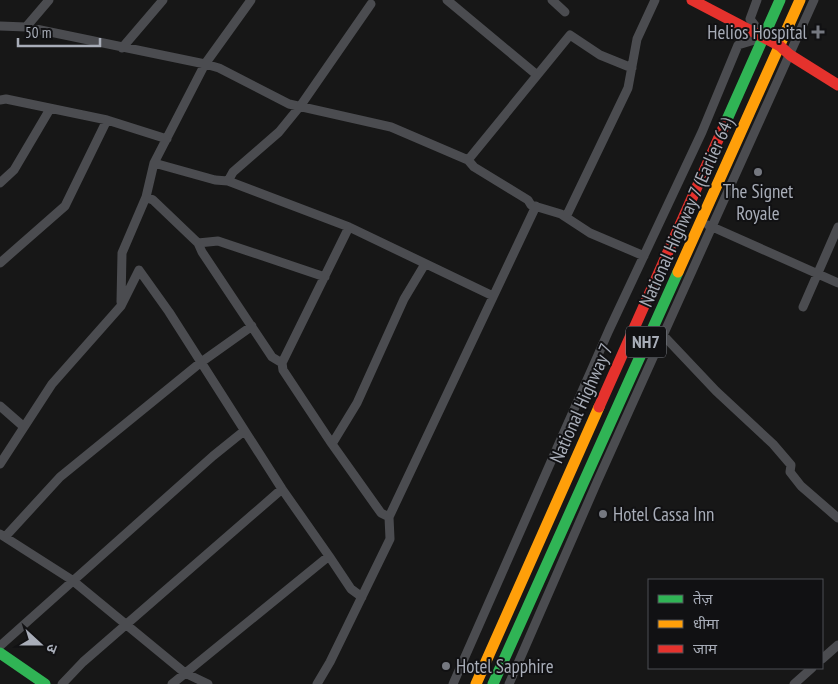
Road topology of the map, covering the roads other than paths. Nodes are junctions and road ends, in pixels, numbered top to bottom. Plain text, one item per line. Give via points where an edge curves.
1 (49, 0) edge
2 (163, 0) edge
3 (251, 0) edge
4 (447, 0) edge
5 (552, 0) edge
6 (655, 0) edge
7 (692, 0) edge
8 (757, 0) edge
9 (780, 0) edge
10 (800, 0) edge
11 (814, 0) edge
12 (371, 4) dead end
13 (565, 12) dead end
14 (1, 27) edge
15 (26, 27) junction
16 (764, 37) junction
17 (780, 46) junction
18 (122, 48) junction
19 (790, 55) junction
20 (205, 64) junction
21 (632, 68) junction
22 (537, 76) junction
23 (838, 85) edge
24 (0, 100) edge
25 (301, 106) junction
26 (50, 109) junction
27 (107, 120) junction
28 (167, 139) junction
29 (468, 160) junction
30 (154, 163) junction
31 (228, 181) junction
32 (0, 182) edge
33 (146, 197) junction
34 (536, 206) junction
35 (566, 217) junction
36 (707, 224) junction
37 (349, 227) junction
38 (838, 227) edge
39 (198, 242) junction
40 (644, 256) junction
41 (0, 263) edge
42 (425, 264) junction
43 (819, 273) junction
44 (325, 277) junction
45 (838, 283) edge
46 (493, 296) junction
47 (121, 306) junction
48 (803, 307) dead end
49 (252, 326) junction
50 (663, 335) junction
51 (200, 362) junction
52 (282, 363) junction
53 (0, 406) edge
54 (24, 427) junction
55 (244, 431) junction
56 (332, 444) junction
57 (0, 464) edge
58 (282, 490) junction
59 (389, 517) junction
60 (838, 518) edge
61 (2, 536) edge
62 (329, 556) junction
63 (72, 580) junction
64 (362, 597) junction
65 (126, 626) junction
66 (838, 645) edge
67 (0, 646) edge
68 (0, 653) edge
69 (823, 658) edge
70 (811, 669) edge
71 (185, 673) junction
72 (41, 683) edge
73 (62, 684) edge
74 (172, 684) edge
75 (208, 684) edge
76 (317, 684) edge
77 (453, 684) edge
78 (476, 684) edge
79 (493, 684) edge
80 (508, 684) edge
81 (794, 684) edge

1 - 15 street
2 - 18 street
3 - 20 street
4 - 22 street
5 - 13 street
6 - 21 street via 637,39
7 - 16 main road
8 - 16 street via 750,19
9 - 16 main road, National Highway 7 / NH7
10 - 17 main road, National Highway 7 (Earlier 64) / NH7
11 - 19 street
12 - 25 street
14 - 15 street
15 - 18 street
16 - 17 main road
16 - 40 street via 738,45 702,132
16 - 78 main road, National Highway 7 / NH7
17 - 19 main road
17 - 36 main road, National Highway 7 (Earlier 64) / NH7
18 - 20 street
19 - 23 main road
19 - 36 street
20 - 25 street via 289,104
20 - 28 street
21 - 22 street via 600,55 570,35
21 - 35 street via 628,88
22 - 29 street
24 - 26 street
25 - 29 street via 391,127
25 - 31 street via 279,132 233,172
26 - 27 street
26 - 32 street via 14,170
27 - 28 street
27 - 41 street via 64,206
28 - 30 street
29 - 34 street
30 - 31 street
30 - 33 street
31 - 37 street
33 - 39 street
33 - 47 street via 122,253
34 - 35 street
34 - 46 street
35 - 40 street via 590,233
36 - 43 street
36 - 50 street
36 - 79 main road, National Highway 7 (Earlier 64) / NH7
37 - 42 street
37 - 44 street
38 - 43 street
39 - 44 street via 218,241
39 - 49 street
40 - 77 street
42 - 46 street
42 - 56 street via 404,299 357,403
43 - 45 street
43 - 48 street
44 - 52 street
46 - 59 street
47 - 51 street via 139,270
47 - 54 street via 52,384
49 - 51 street
49 - 52 street via 272,357
50 - 60 street via 716,392 773,444 791,464 790,472 801,486
50 - 80 street
51 - 55 street
51 - 61 street via 60,477
52 - 56 street via 283,370
53 - 54 street
54 - 57 street
55 - 58 street
55 - 63 street
56 - 59 street via 382,513
58 - 62 street
58 - 65 street
59 - 64 street via 390,539
61 - 63 street
62 - 64 street via 351,588
62 - 71 street
63 - 65 street
63 - 67 street
64 - 76 street
65 - 71 street
65 - 73 street
66 - 69 street
68 - 72 main road
70 - 81 street
71 - 74 street
71 - 75 street

